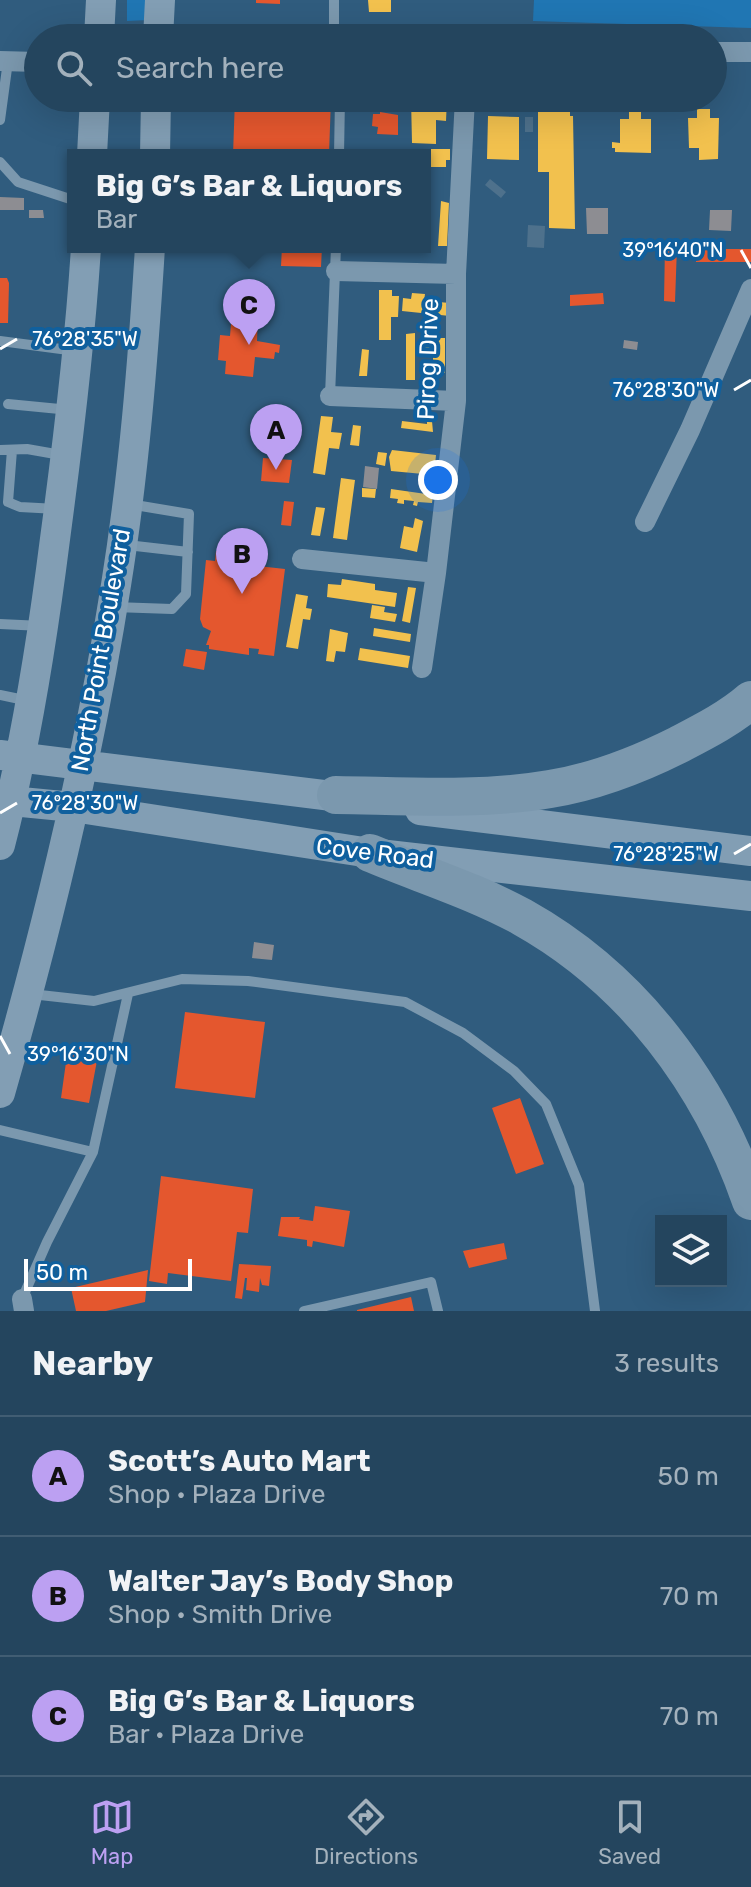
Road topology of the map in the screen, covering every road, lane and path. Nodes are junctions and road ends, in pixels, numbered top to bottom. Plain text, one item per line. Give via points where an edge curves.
1 (101, 0) edge
2 (160, 0) edge
3 (334, 0) edge
4 (100, 24) edge
5 (159, 24) edge
6 (334, 24) edge
7 (727, 52) edge
8 (751, 52) edge
9 (4, 61) edge
10 (24, 62) edge
11 (94, 112) edge
12 (156, 112) edge
13 (340, 112) edge
14 (464, 112) edge
15 (0, 120) edge
16 (92, 149) edge
17 (155, 149) edge
18 (339, 149) edge
19 (0, 162) edge
20 (67, 198) edge
21 (86, 253) edge
22 (149, 253) edge
23 (336, 253) edge
24 (336, 271) junction
25 (456, 274) junction
26 (751, 289) edge
27 (0, 341) edge
28 (78, 351) junction
29 (330, 396) joint
30 (456, 401) junction
31 (8, 404) dead end
32 (72, 410) junction
33 (6, 450) edge
34 (66, 456) junction
35 (126, 504) junction
36 (59, 510) junction
37 (645, 522) dead end
38 (121, 544) junction
39 (188, 552) junction
40 (302, 559) dead end
41 (436, 573) junction
42 (112, 607) junction
43 (0, 624) edge
44 (44, 626) junction
45 (422, 668) dead end
46 (0, 695) edge
47 (751, 700) edge
48 (30, 701) junction
49 (10, 755) edge
50 (82, 763) junction
51 (336, 795) junction
52 (6, 801) edge
53 (73, 807) junction
54 (0, 845) edge
55 (751, 851) edge
56 (370, 853) junction
57 (751, 896) edge
58 (29, 993) junction
59 (128, 994) junction
60 (0, 1093) edge
61 (0, 1130) edge
62 (93, 1152) junction
63 (751, 1201) edge
64 (23, 1305) edge
65 (304, 1311) edge
66 (438, 1311) edge
67 (595, 1311) edge

1 - 4 main road
2 - 5 main road
3 - 6 lane
7 - 8 street
9 - 10 street
9 - 15 lane
11 - 16 main road
12 - 17 main road
13 - 18 lane
14 - 25 street, Pirog Drive
19 - 20 lane via 18,182
21 - 28 main road
22 - 35 main road, North Point Boulevard
23 - 24 lane
24 - 25 street
24 - 29 lane
25 - 30 street, Pirog Drive
26 - 37 street
27 - 28 lane
28 - 32 main road
29 - 30 street
30 - 41 street, Pirog Drive
31 - 32 lane
32 - 34 main road
33 - 34 lane
33 - 36 lane via 8,502
34 - 36 main road
35 - 38 main road, North Point Boulevard
35 - 39 lane via 189,514
36 - 44 main road
38 - 39 lane
38 - 42 main road, North Point Boulevard
39 - 42 lane via 186,594 172,609
40 - 41 street
41 - 45 street, Pirog Drive
42 - 50 main road, North Point Boulevard
43 - 44 lane
44 - 48 main road
46 - 48 lane
47 - 51 highway via 651,758 552,789 490,796
48 - 49 main road
49 - 50 main road, Cove Road
49 - 52 main road
50 - 51 main road, Cove Road
50 - 53 main road, North Point Boulevard
51 - 55 main road, Cove Road via 442,814
52 - 53 main road, Cove Road
52 - 54 main road
53 - 56 main road, Cove Road
53 - 58 main road, North Point Boulevard
56 - 57 main road, Cove Road
56 - 63 highway via 520,916 595,966 630,999 693,1078 720,1125
58 - 59 lane via 94,1001
58 - 60 main road, North Point Boulevard
59 - 62 lane
59 - 67 lane via 182,979 248,981 405,1002 463,1033 514,1071 546,1104 579,1185
61 - 62 lane
62 - 64 lane via 47,1242
65 - 66 lane via 431,1282

